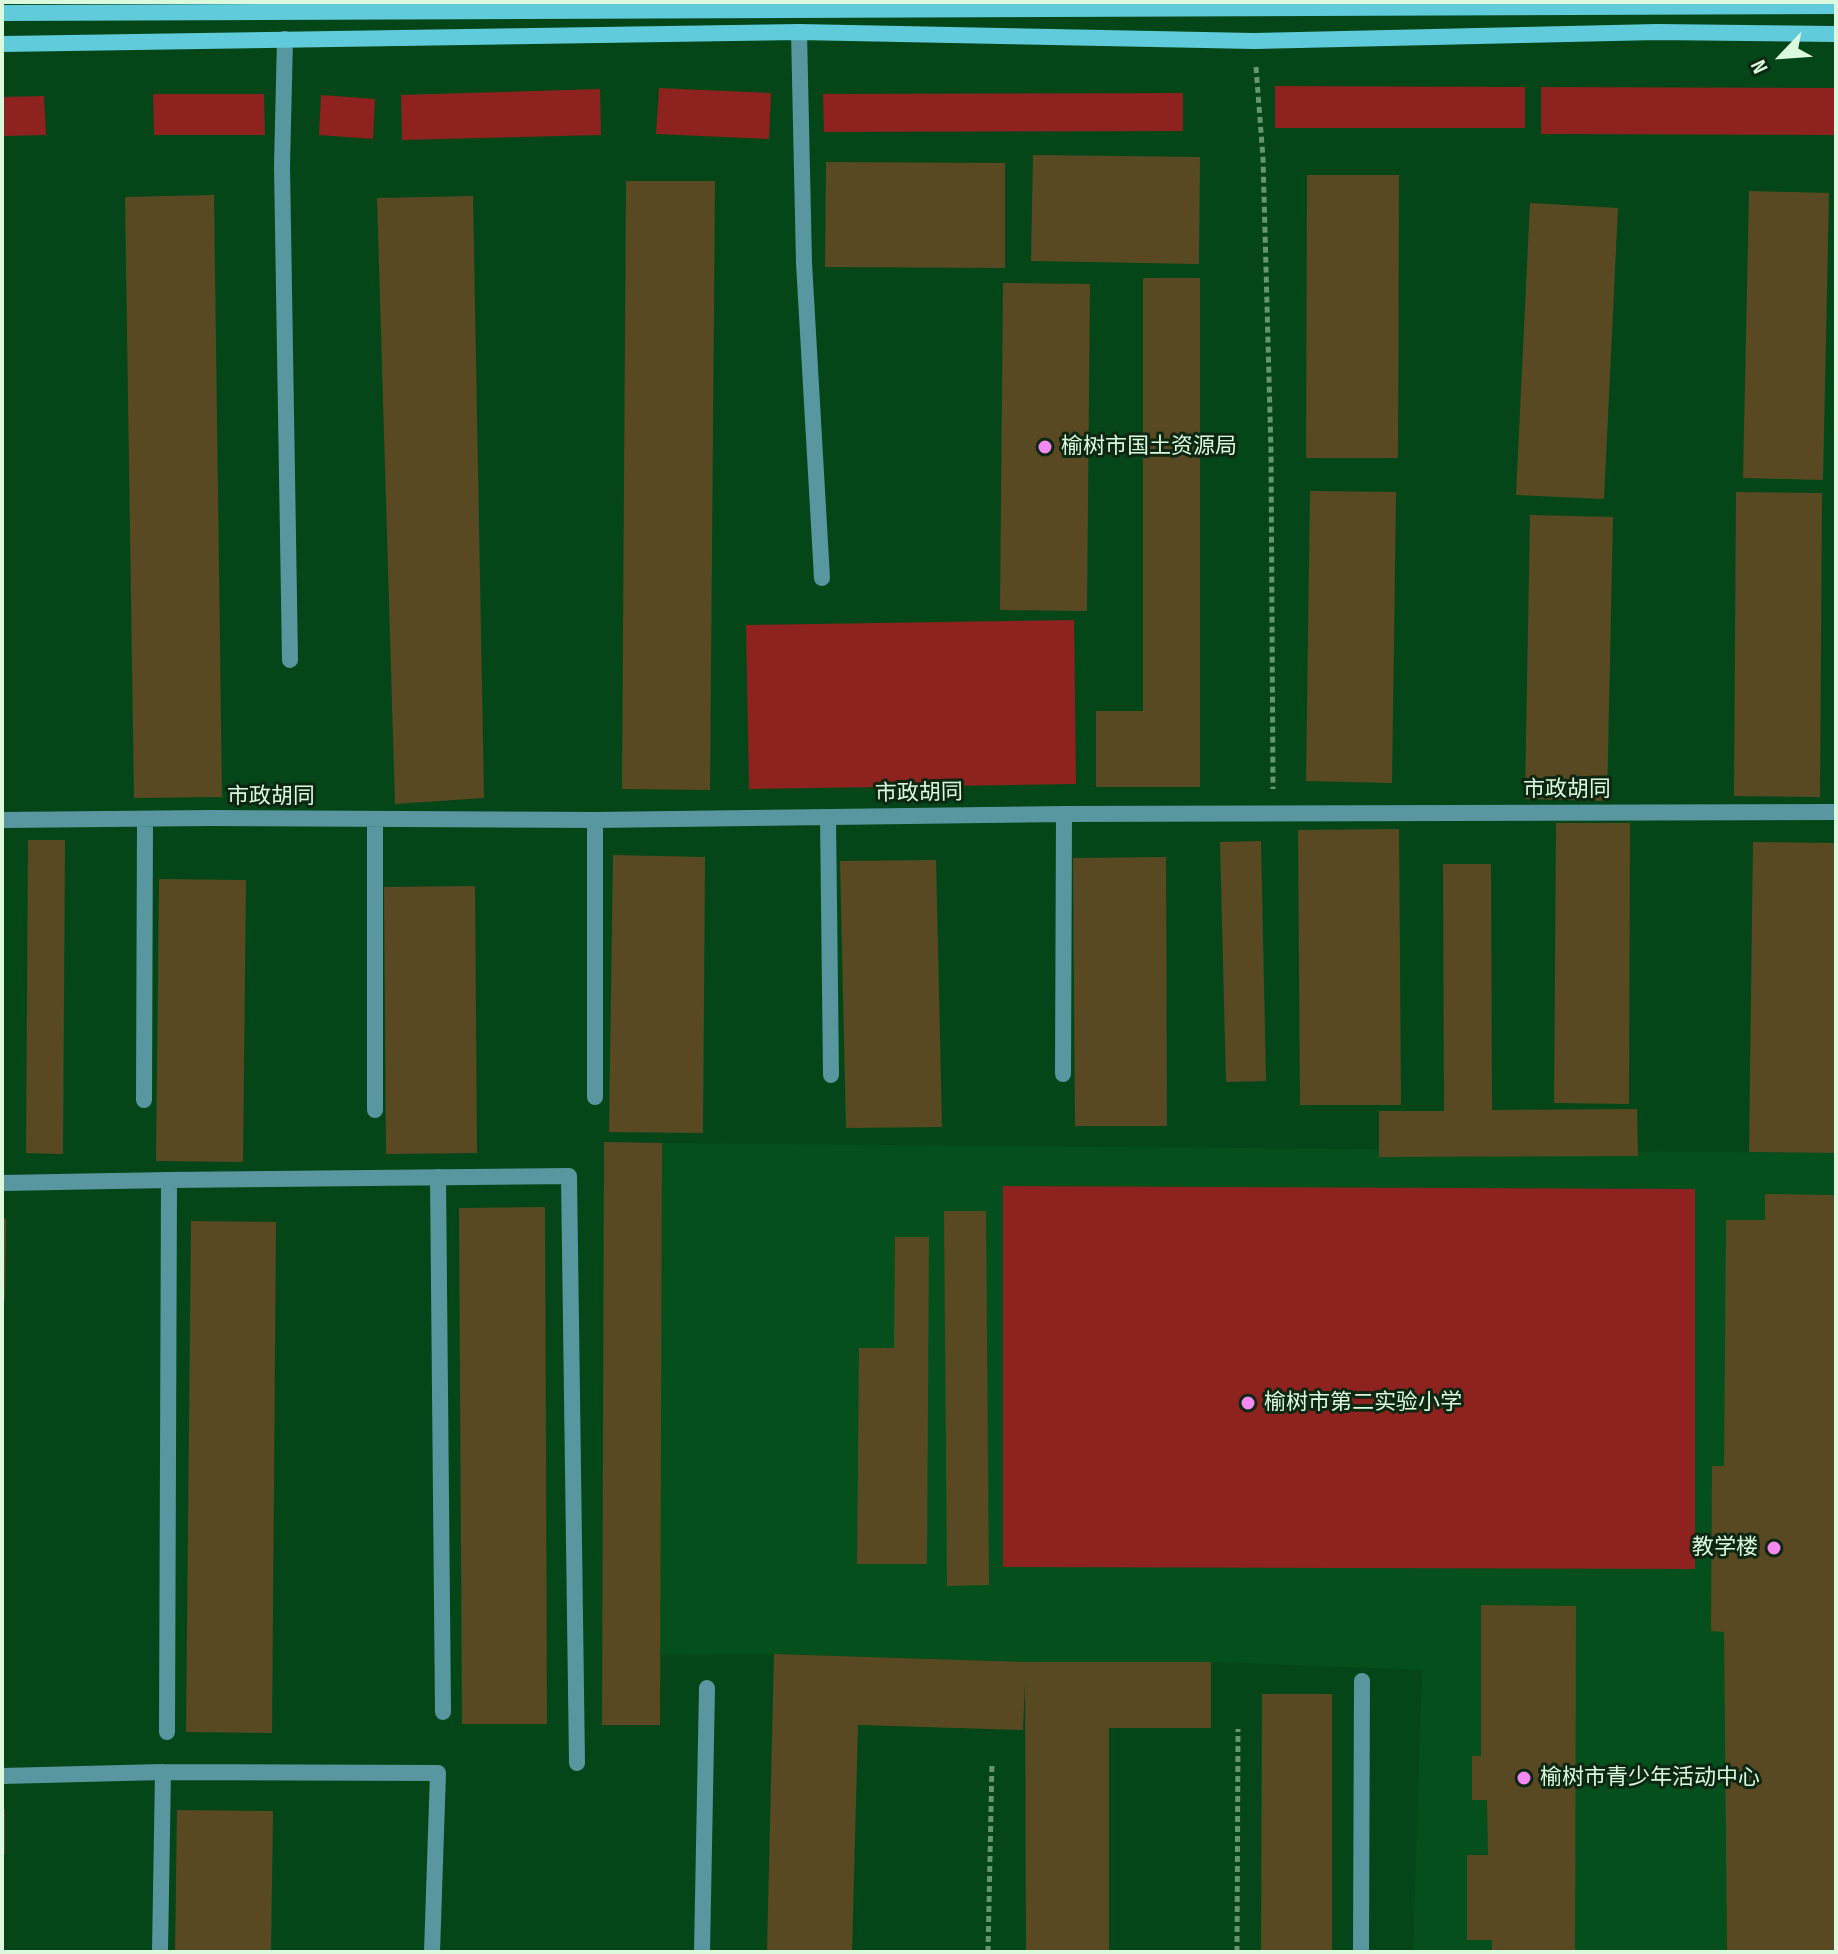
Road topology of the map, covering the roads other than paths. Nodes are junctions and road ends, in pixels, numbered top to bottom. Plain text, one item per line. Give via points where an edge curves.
1 (1836, 6) edge
2 (172, 7) edge
3 (2, 13) edge
4 (799, 32) junction
5 (1836, 34) edge
6 (285, 39) junction
7 (2, 44) edge
8 (822, 578) dead end
9 (290, 660) dead end
10 (1836, 812) edge
11 (1064, 814) junction
12 (828, 817) junction
13 (145, 819) junction
14 (375, 819) junction
15 (2, 820) edge
16 (595, 820) junction
17 (1063, 1074) dead end
18 (831, 1075) dead end
19 (595, 1097) dead end
20 (144, 1100) dead end
21 (375, 1110) dead end
22 (438, 1177) junction
23 (169, 1180) junction
24 (2, 1183) edge
25 (1362, 1681) dead end
26 (707, 1688) dead end
27 (443, 1712) dead end
28 (167, 1732) dead end
29 (577, 1763) dead end
30 (163, 1772) junction
31 (2, 1776) edge
32 (160, 1952) edge
33 (432, 1952) edge
34 (702, 1952) edge
35 (1361, 1952) edge

1 - 2 main road
2 - 3 main road
4 - 5 main road via 1254,41 1657,32
4 - 6 main road
4 - 8 street via 804,263
6 - 7 main road
6 - 9 street via 282,166
10 - 11 street, 市政胡同
11 - 12 street, 市政胡同
11 - 17 street
12 - 16 street, 市政胡同
12 - 18 street
13 - 14 street, 市政胡同
13 - 15 street, 市政胡同
13 - 20 street
14 - 16 street, 市政胡同
14 - 21 street
16 - 19 street
22 - 23 street
22 - 27 street
22 - 29 street via 569,1176
23 - 24 street
23 - 28 street
25 - 35 street
26 - 34 street
30 - 31 street
30 - 32 street
30 - 33 street via 438,1773

